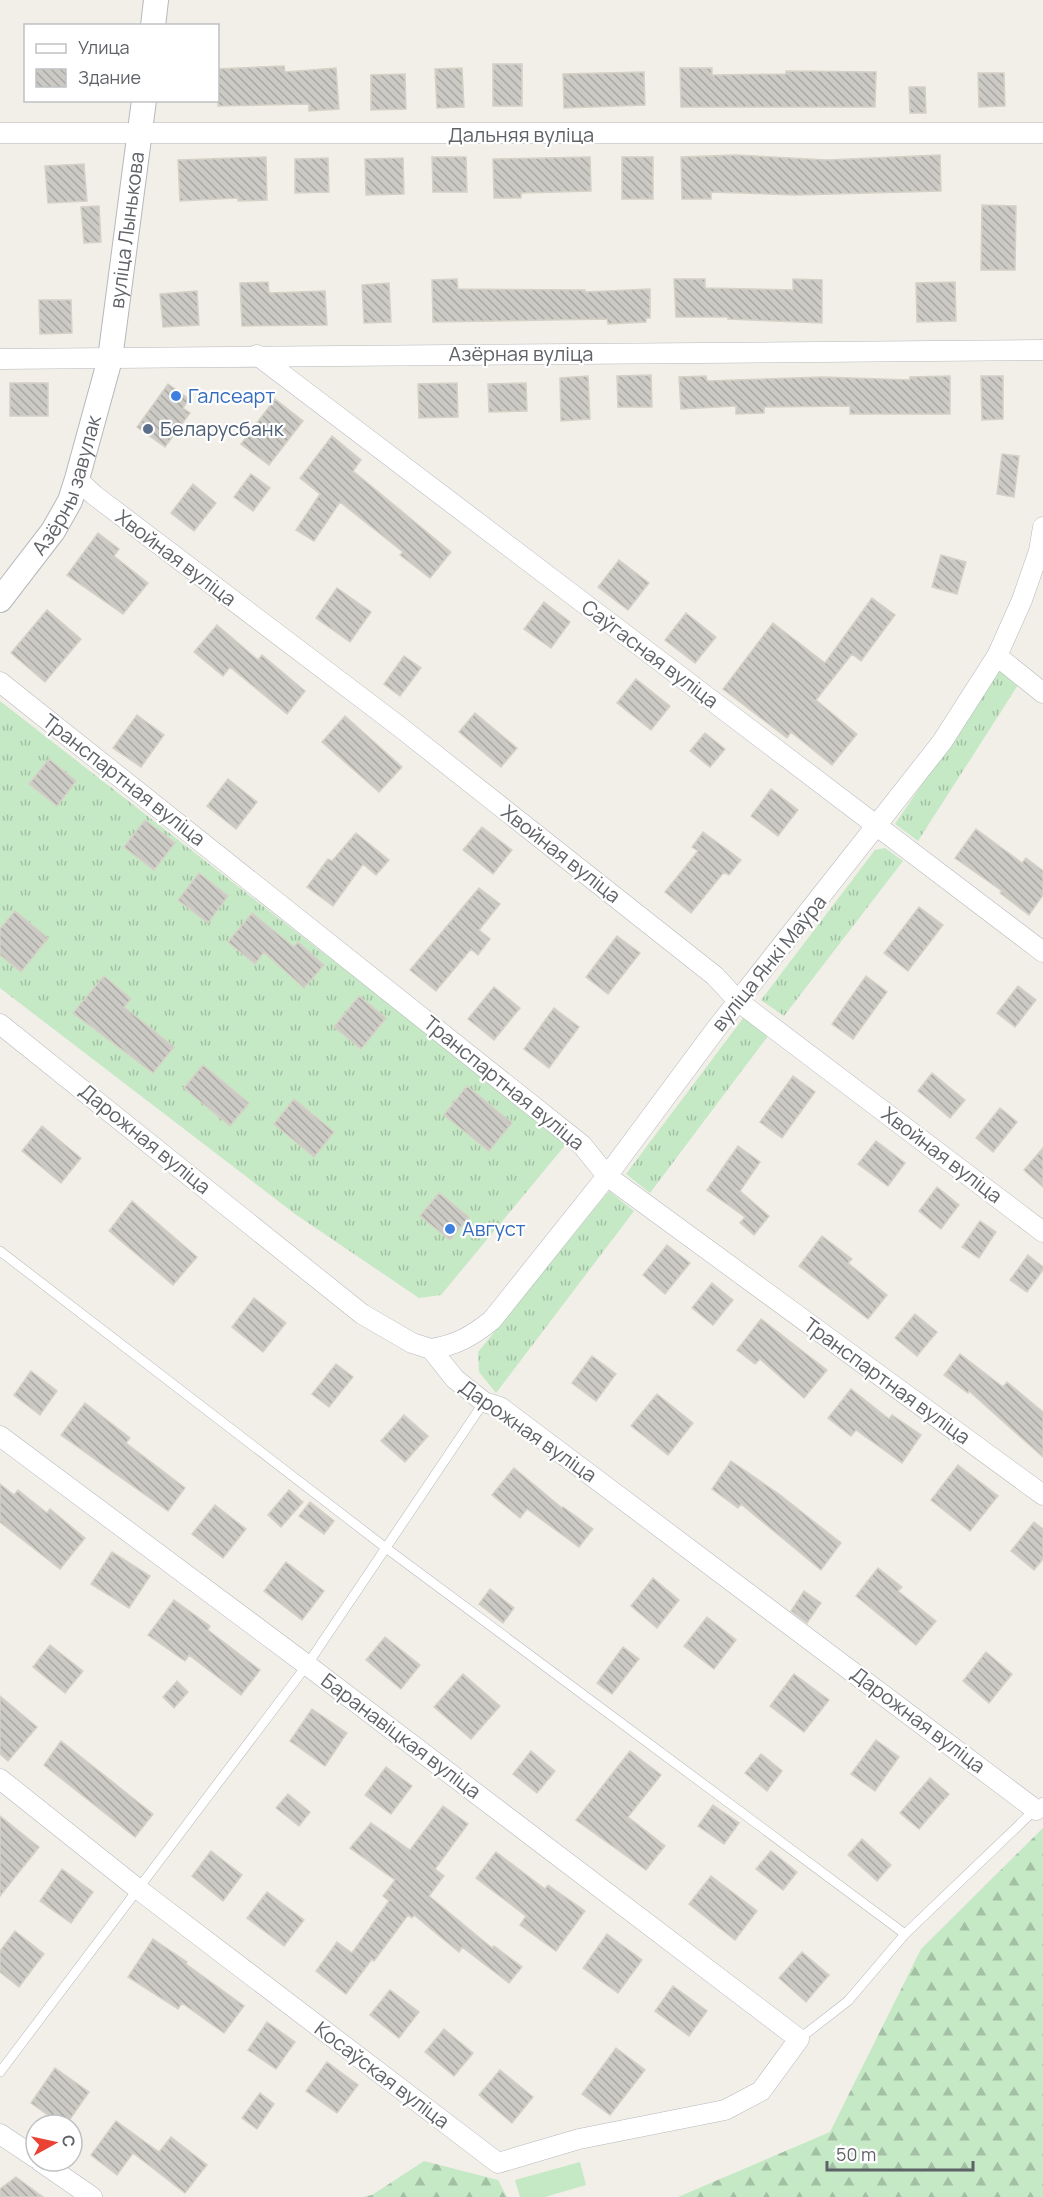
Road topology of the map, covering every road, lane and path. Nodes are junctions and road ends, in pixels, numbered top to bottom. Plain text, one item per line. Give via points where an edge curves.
1 (156, 0) edge
2 (153, 24) edge
3 (144, 102) edge
4 (1043, 133) edge
5 (0, 134) edge
6 (140, 135) junction
7 (1043, 350) edge
8 (257, 356) junction
9 (0, 359) edge
10 (110, 359) junction
11 (77, 479) junction
12 (1043, 527) edge
13 (0, 600) edge
14 (997, 656) junction
15 (0, 682) edge
16 (1043, 693) edge
17 (878, 826) junction
18 (1043, 952) edge
19 (739, 1002) junction
20 (0, 1024) edge
21 (607, 1176) junction
22 (1043, 1232) edge
23 (0, 1251) edge
24 (431, 1349) junction
25 (484, 1402) junction
26 (0, 1436) edge
27 (1043, 1495) edge
28 (386, 1548) junction
29 (307, 1665) junction
30 (0, 1779) edge
31 (1040, 1806) edge
32 (138, 1889) junction
33 (905, 1934) junction
34 (799, 2039) junction
35 (0, 2072) edge
36 (0, 2134) edge
37 (24, 2150) edge
38 (57, 2173) edge
39 (92, 2197) edge

1 - 2 street
3 - 6 street, вуліца Лынькова
4 - 6 street, Дальняя вуліца
5 - 6 street, Дальняя вуліца
6 - 10 street, вуліца Лынькова
7 - 8 street, Азёрная вуліца
8 - 10 street, Азёрная вуліца
8 - 17 street, Саўгасная вуліца
9 - 10 street, Азёрная вуліца
10 - 11 street, Азёрны завулак
11 - 13 street, Азёрны завулак via 53,531
11 - 19 street, Хвойная вуліца via 400,727 715,976
12 - 14 street, вуліца Янкі Маўра via 1022,600
14 - 16 street
14 - 17 street, вуліца Янкі Маўра via 942,742
15 - 21 street, Транспартная вуліца via 582,1144
17 - 18 street, Саўгасная вуліца
17 - 19 street, вуліца Янкі Маўра
19 - 21 street, вуліца Янкі Маўра
19 - 22 street, Хвойная вуліца
20 - 24 street, Дарожная вуліца via 362,1314 412,1343
21 - 24 street, вуліца Янкі Маўра via 492,1320 454,1346
21 - 27 street, Транспартная вуліца
23 - 28 lane
24 - 25 street, Дарожная вуліца via 455,1379
25 - 28 lane
25 - 31 street, Дарожная вуліца via 500,1407
26 - 29 street, Баранавіцкая вуліца
28 - 29 lane
28 - 33 lane
29 - 32 lane
29 - 34 street, Баранавіцкая вуліца
30 - 32 street, Косаўская вуліца
31 - 33 lane
32 - 34 street, Косаўская вуліца via 498,2163 579,2139 725,2110 761,2091
32 - 35 lane
33 - 34 lane via 848,2001
36 - 37 street
38 - 39 street

